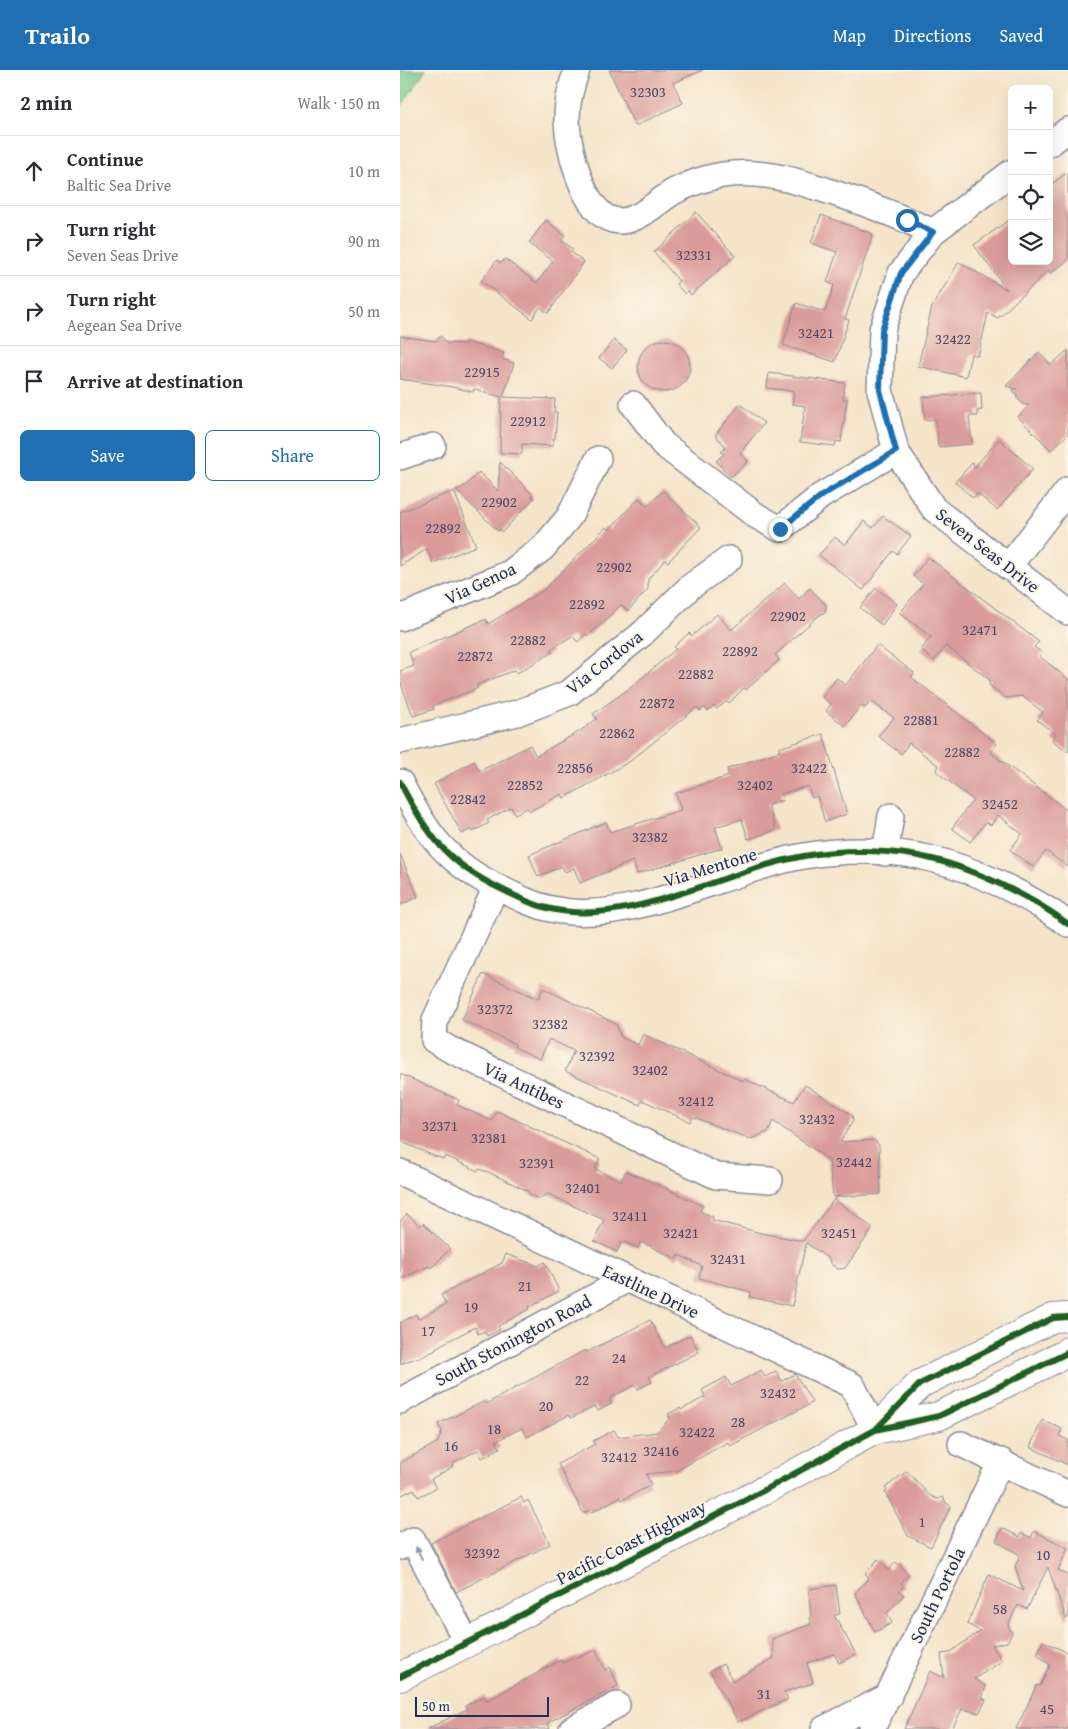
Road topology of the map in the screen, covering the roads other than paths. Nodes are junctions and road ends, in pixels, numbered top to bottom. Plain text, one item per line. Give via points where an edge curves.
1 (577, 71) edge
2 (1068, 130) edge
3 (1053, 141) edge
4 (1008, 175) edge
5 (933, 232) junction
6 (634, 404) dead end
7 (433, 446) dead end
8 (896, 451) junction
9 (400, 457) edge
10 (598, 459) dead end
11 (1068, 490) edge
12 (729, 559) dead end
13 (1008, 567) junction
14 (1068, 612) edge
15 (400, 618) edge
16 (400, 741) edge
17 (400, 782) edge
18 (406, 810) edge
19 (891, 816) dead end
20 (885, 853) junction
21 (496, 887) junction
22 (1068, 924) edge
23 (402, 1174) edge
24 (770, 1180) dead end
25 (626, 1280) junction
26 (1068, 1317) edge
27 (1068, 1351) edge
28 (400, 1401) edge
29 (875, 1430) junction
30 (961, 1444) dead end
31 (1001, 1462) junction
32 (1068, 1494) edge
33 (400, 1547) edge
34 (467, 1643) junction
35 (400, 1677) edge
36 (889, 1696) junction
37 (617, 1705) dead end
38 (572, 1729) edge
39 (824, 1729) edge
40 (872, 1729) edge

1 - 5 street via 567,109 570,150 592,202 603,216 611,220 619,222 633,218 672,193 702,180 758,173 788,177 870,204
2 - 3 street
4 - 5 street, Seven Seas Drive
5 - 8 street, Seven Seas Drive via 901,273 882,330 880,390
6 - 8 street via 663,444 755,515 780,529 821,496
7 - 9 street
8 - 13 street, Seven Seas Drive via 934,509
10 - 15 street, Via Genoa via 569,518 544,548 510,573
11 - 13 street
12 - 16 street, Via Cordova via 690,587 642,634 569,692 517,713
13 - 14 street, Seven Seas Drive
17 - 18 street, Via Mentone
18 - 21 street, Via Mentone via 462,867
19 - 20 street
20 - 21 street, Via Mentone via 844,852 804,856 616,910 581,912 551,909
20 - 22 street, Via Mentone via 932,859 966,871 1028,898
21 - 24 street, Via Antibes via 435,1020 434,1040 716,1176
23 - 25 street, Eastline Drive
25 - 28 street, South Stonington Road
25 - 29 street, Eastline Drive via 852,1385
26 - 29 highway, Pacific Coast Highway via 1053,1318 920,1384
27 - 29 highway, Pacific Coast Highway via 939,1416
29 - 34 highway, Pacific Coast Highway
30 - 31 street
31 - 32 street
31 - 36 street, South Portola
34 -> 33 street via 413,1540
34 - 35 highway, Pacific Coast Highway
36 - 39 street
36 - 40 street, South Portola
37 - 38 street

